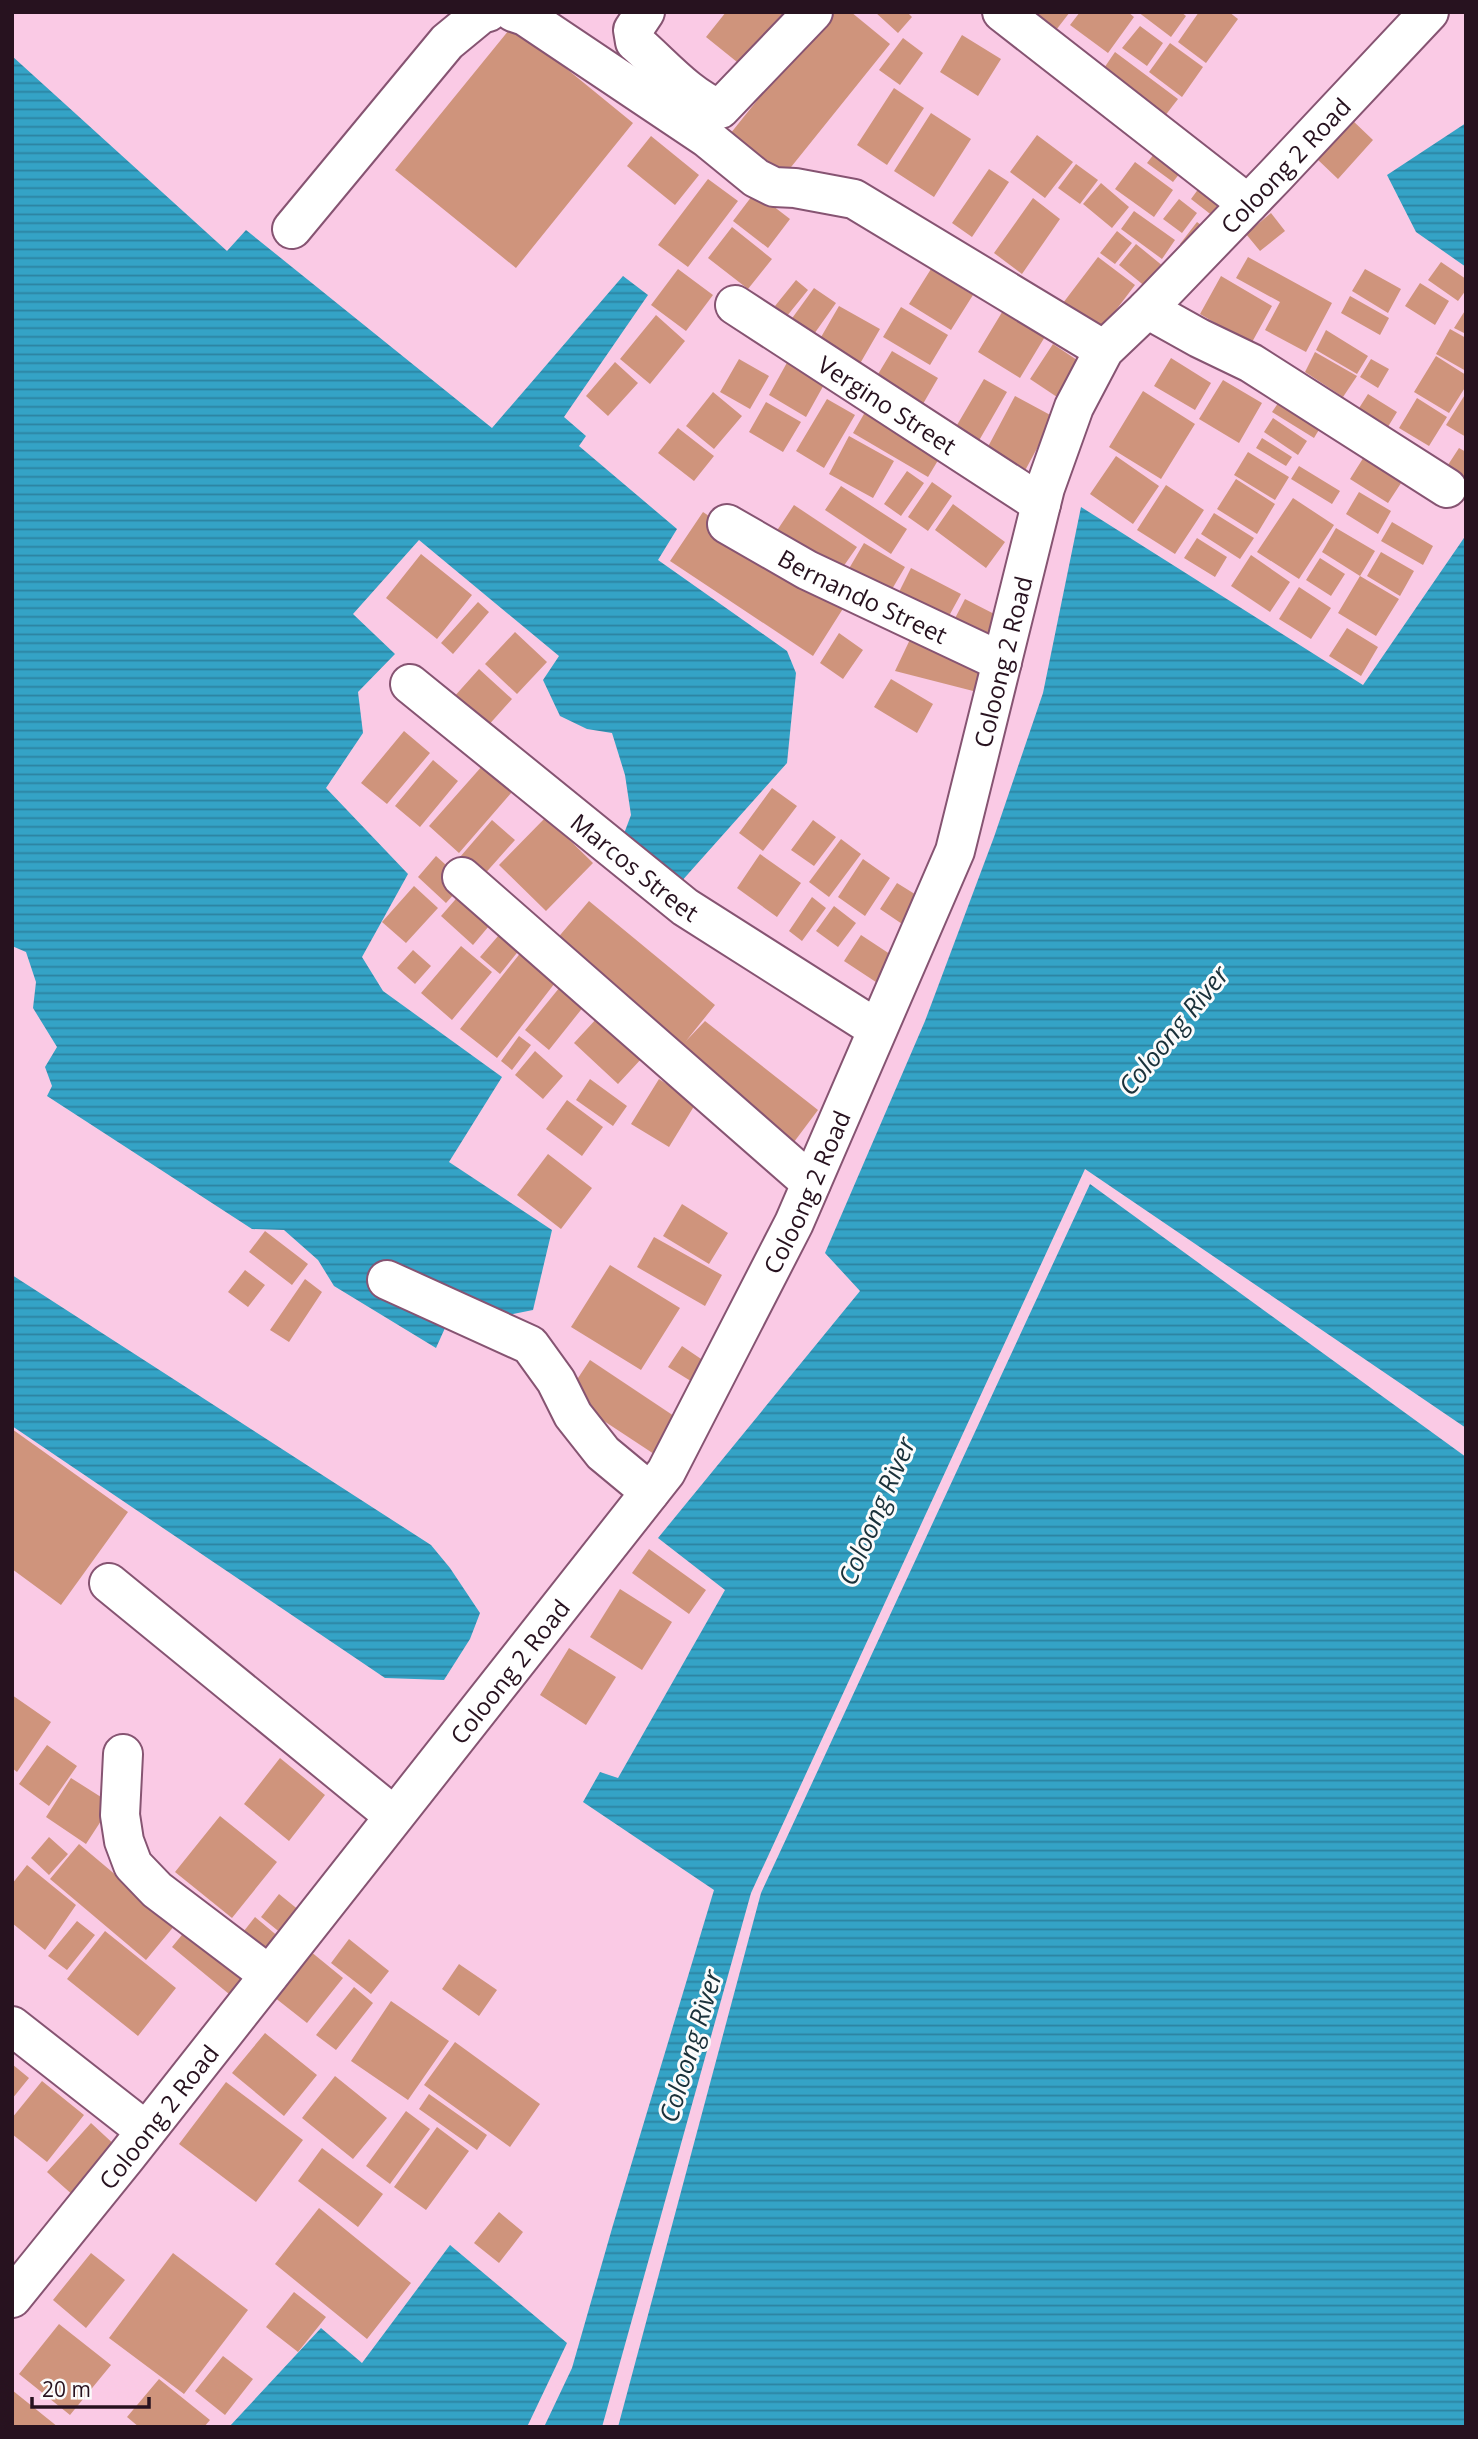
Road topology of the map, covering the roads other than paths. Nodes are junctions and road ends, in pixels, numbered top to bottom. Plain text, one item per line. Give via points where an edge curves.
1 (488, 12) edge
2 (513, 12) edge
3 (645, 12) edge
4 (813, 12) edge
5 (1002, 12) edge
6 (1418, 16) edge
7 (1248, 204) junction
8 (292, 229) dead end
9 (735, 305) dead end
10 (1147, 309) junction
11 (1104, 350) junction
12 (1447, 488) dead end
13 (1041, 504) junction
14 (727, 524) dead end
15 (1002, 662) junction
16 (410, 684) dead end
17 (462, 877) dead end
18 (877, 1029) junction
19 (811, 1183) junction
20 (387, 1280) dead end
21 (650, 1492) junction
22 (109, 1583) dead end
23 (123, 1754) dead end
24 (394, 1816) junction
25 (269, 1975) junction
26 (12, 2026) edge
27 (146, 2131) junction
28 (12, 2298) edge

1 - 8 street via 447,42
2 - 11 street via 707,138 756,178 774,187 854,199
3 - 4 street via 633,30 635,41 693,93 720,108
5 - 7 street
6 - 7 street, Coloong 2 Road
7 - 10 street, Coloong 2 Road
9 - 13 street, Vergino Street
10 - 11 street, Coloong 2 Road
10 - 12 street via 1251,363
11 - 13 street, Coloong 2 Road via 1074,407
13 - 15 street, Coloong 2 Road
14 - 15 street, Bernando Street via 807,570
15 - 18 street, Coloong 2 Road via 955,851
16 - 18 street, Marcos Street via 685,907
17 - 19 street
18 - 19 street, Coloong 2 Road
19 - 21 street, Coloong 2 Road via 666,1472
20 - 21 street via 530,1345 573,1415 603,1453
21 - 24 street, Coloong 2 Road
22 - 24 street
23 - 25 street via 120,1815 133,1865 157,1890
24 - 25 street, Coloong 2 Road
25 - 27 street, Coloong 2 Road
26 - 27 street
27 - 28 street, Coloong 2 Road

